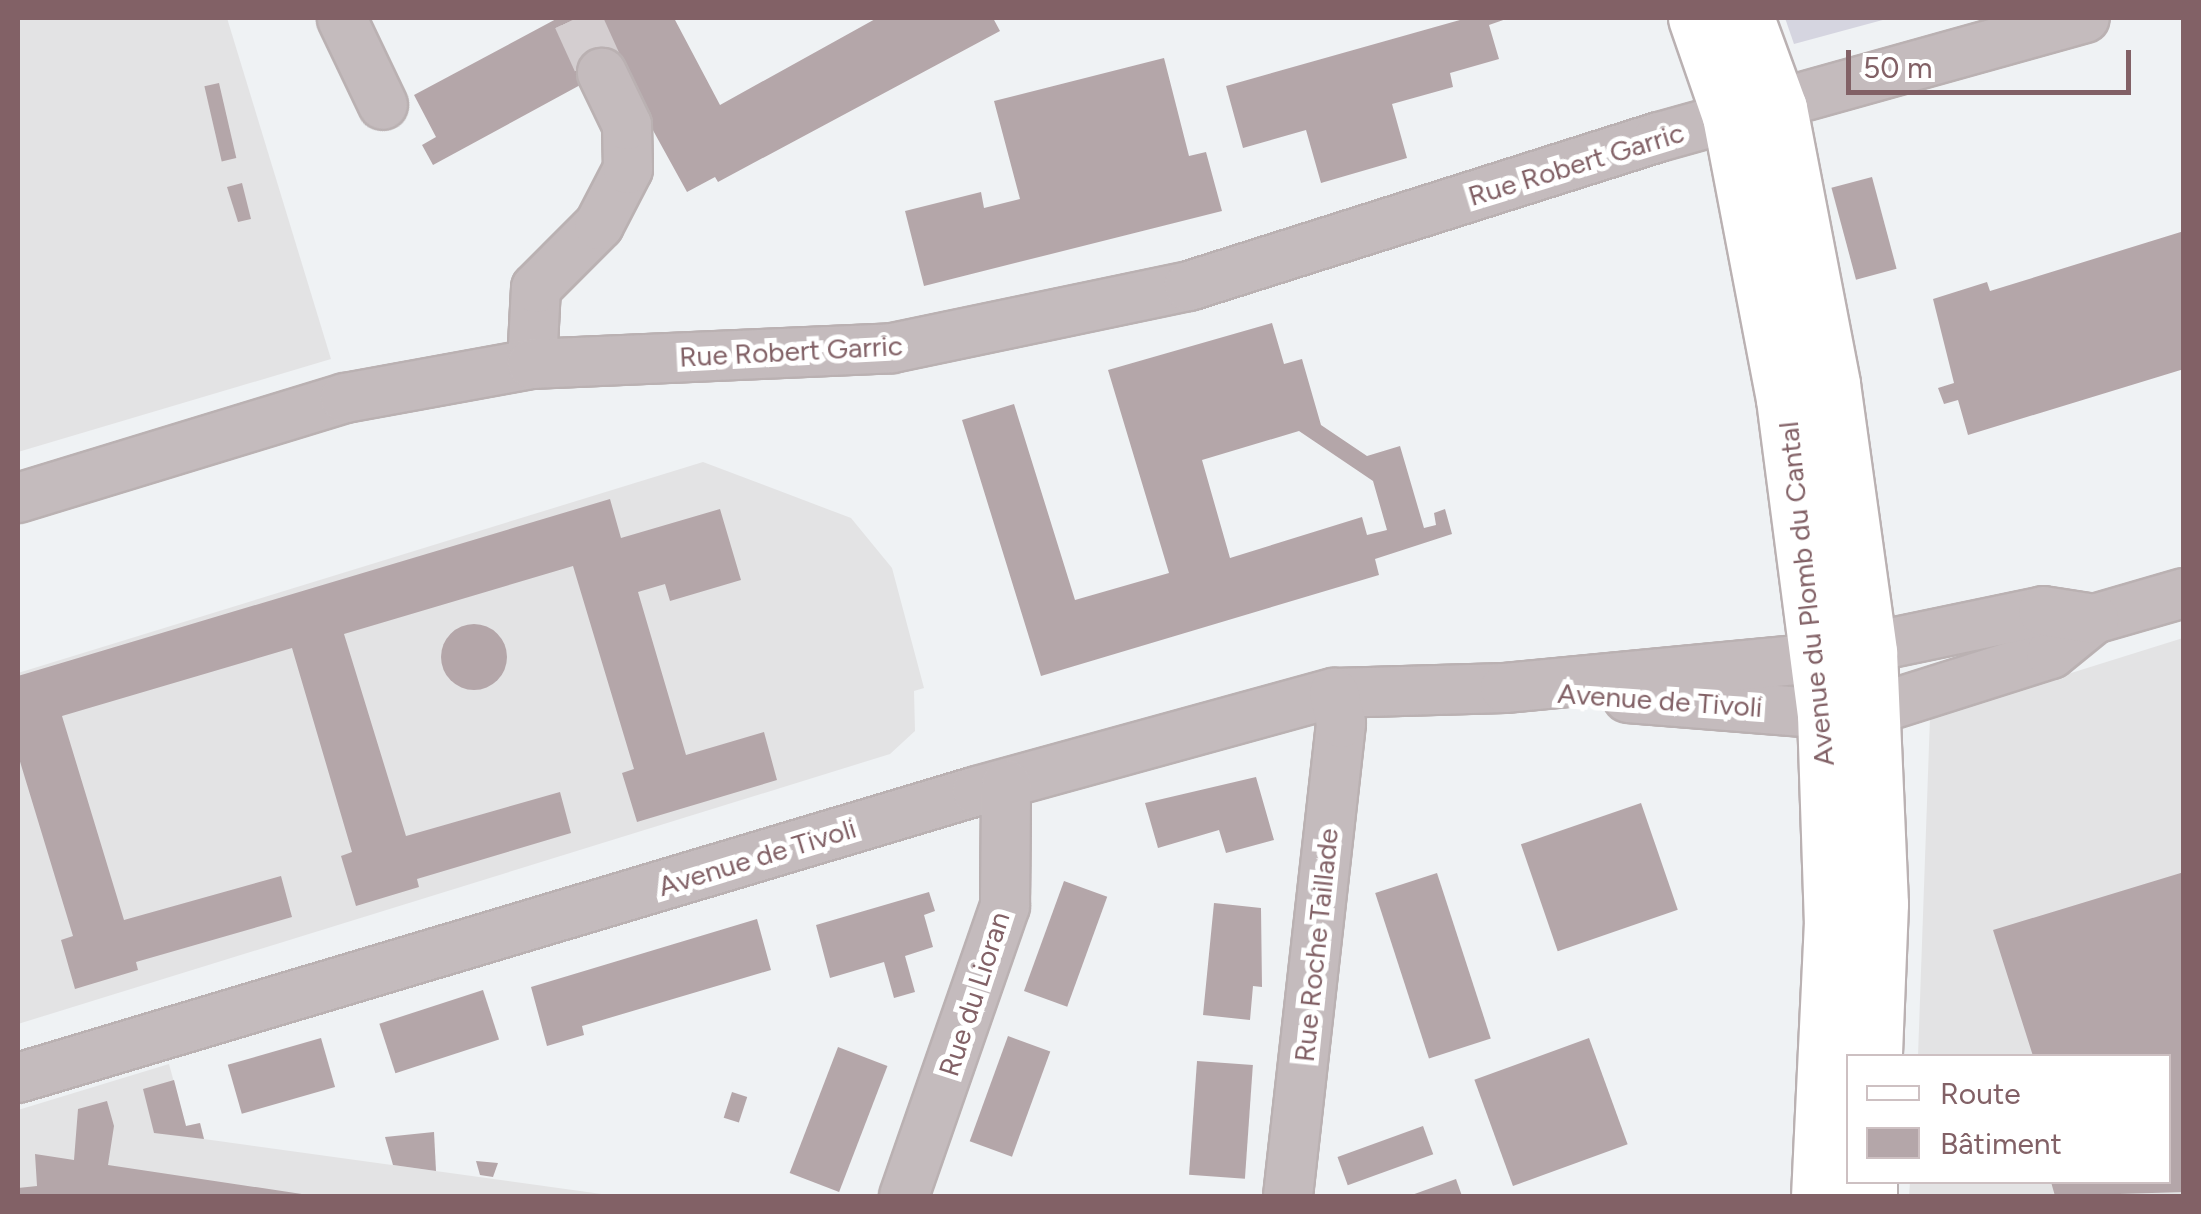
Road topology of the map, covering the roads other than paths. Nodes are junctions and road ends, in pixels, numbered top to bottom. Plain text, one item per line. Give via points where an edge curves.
1 (342, 18) edge
2 (1696, 18) edge
3 (1746, 18) edge
4 (2085, 18) edge
5 (602, 73) tunnel mouth
6 (384, 105) dead end
7 (1755, 112) junction
8 (532, 364) junction
9 (18, 498) edge
10 (2184, 593) edge
11 (2094, 618) junction
12 (1844, 655) junction
13 (1505, 688) junction
14 (1334, 694) junction
15 (1850, 712) junction
16 (1006, 784) junction
17 (1874, 1054) edge
18 (18, 1078) edge
19 (904, 1196) edge
20 (1288, 1196) edge
21 (1819, 1196) edge

1 - 6 street
2 - 7 main road
3 - 7 main road
4 - 7 street, Rue Robert Garric
5 - 8 street via 627,125 628,169 599,224 536,288
7 - 8 street, Rue Robert Garric via 1189,286 931,340 892,348
7 - 12 main road, Avenue du Plomb du Cantal via 1832,384
8 - 9 street, Rue Robert Garric via 345,398
10 - 11 street
11 - 12 street, Avenue de Tivoli via 2044,611
11 - 15 street via 2051,654
12 - 13 street, Avenue de Tivoli
12 - 15 main road, Avenue du Plomb du Cantal
13 - 14 street, Avenue de Tivoli
13 - 15 street, Avenue de Tivoli
14 - 16 street, Avenue de Tivoli
14 - 20 street, Rue Roche Taillade via 1341,723
15 - 17 main road, Avenue du Plomb du Cantal via 1880,904
15 - 21 main road, Avenue du Plomb du Cantal
16 - 18 street, Avenue de Tivoli
16 - 19 street, Rue du Lioran via 1005,906

